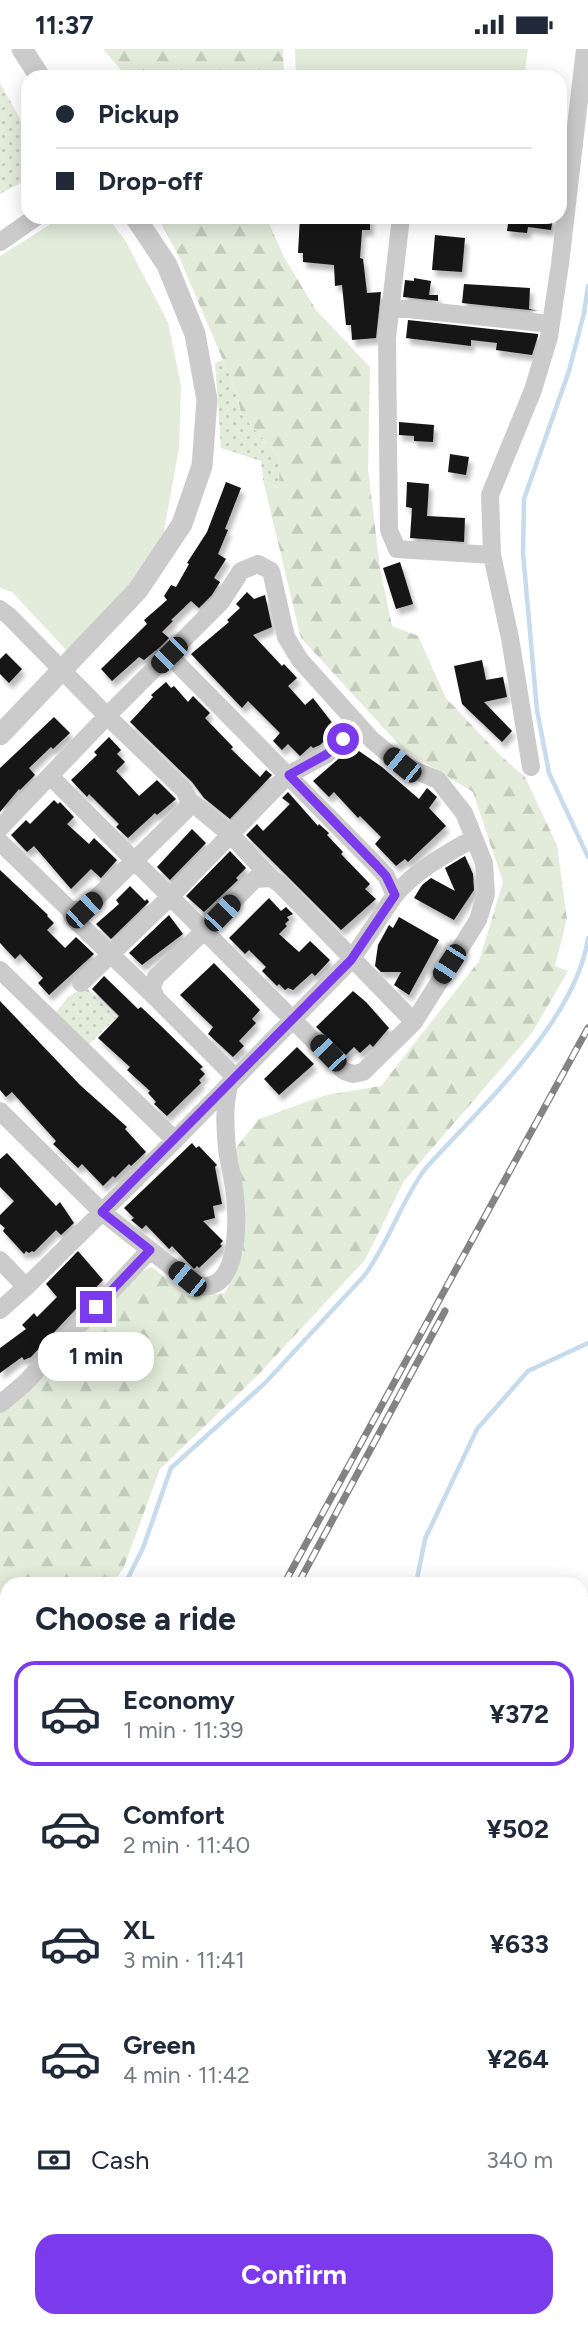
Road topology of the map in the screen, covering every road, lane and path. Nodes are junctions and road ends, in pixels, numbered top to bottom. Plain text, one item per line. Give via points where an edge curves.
1 (22, 49) edge
2 (585, 49) edge
3 (36, 70) edge
4 (567, 166) edge
5 (26, 224) edge
6 (140, 224) edge
7 (400, 224) edge
8 (562, 224) edge
9 (0, 242) edge
10 (389, 307) junction
11 (551, 324) junction
12 (492, 555) junction
13 (3, 617) edge
14 (169, 655) junction
15 (63, 670) junction
16 (107, 716) junction
17 (358, 725) junction
18 (0, 735) edge
19 (531, 767) dead end
20 (289, 775) junction
21 (50, 776) junction
22 (189, 800) junction
23 (0, 828) edge
24 (231, 835) junction
25 (474, 838) junction
26 (0, 842) edge
27 (135, 860) junction
28 (271, 878) junction
29 (395, 895) junction
30 (171, 896) junction
31 (70, 910) junction
32 (205, 930) junction
33 (110, 955) junction
34 (351, 960) junction
35 (0, 970) edge
36 (81, 983) dead end
37 (156, 998) junction
38 (294, 1018) junction
39 (414, 1022) junction
40 (232, 1081) junction
41 (0, 1111) edge
42 (175, 1140) junction
43 (102, 1212) junction
44 (150, 1250) junction
45 (0, 1259) edge
46 (26, 1287) junction
47 (0, 1310) edge
48 (0, 1404) edge

1 - 3 street
2 - 4 street
5 - 9 street
6 - 15 street via 167,265 195,334 207,400 202,466 182,524 138,590
7 - 10 street
8 - 11 street
10 - 11 street
10 - 12 street via 388,530 397,549
11 - 12 street via 533,390 490,495
12 - 19 street
13 - 15 street
14 - 16 street
14 - 17 street via 221,602 241,571 258,564 271,571 286,638
14 - 20 street
15 - 16 street
15 - 18 street
16 - 21 street
16 - 22 street
17 - 20 street via 327,754
17 - 25 street via 402,765 438,780 464,813
20 - 24 street
20 - 29 street via 386,876
21 - 23 street
21 - 27 street
22 - 24 street
22 - 27 street via 187,809
24 - 28 street
24 - 30 street
25 - 29 street via 442,856
25 - 39 street via 484,863 486,894 478,920
26 - 31 street
27 - 30 street
27 - 31 street via 84,910
28 - 32 street via 255,879
28 - 34 street
29 - 34 street
30 - 32 street
30 - 33 street
31 - 33 street
32 - 37 street via 156,977 152,987
32 - 38 street
33 - 36 street
33 - 37 street
34 - 38 street
34 - 39 street
35 - 42 street
37 - 40 street
38 - 39 street via 344,1071 353,1074 363,1072
38 - 40 street
40 - 42 street
40 - 44 street via 224,1108 236,1198 229,1271 216,1283 201,1286
41 - 43 street
42 - 43 street
43 - 44 street
43 - 46 street
44 - 48 street
45 - 46 street
46 - 47 street

